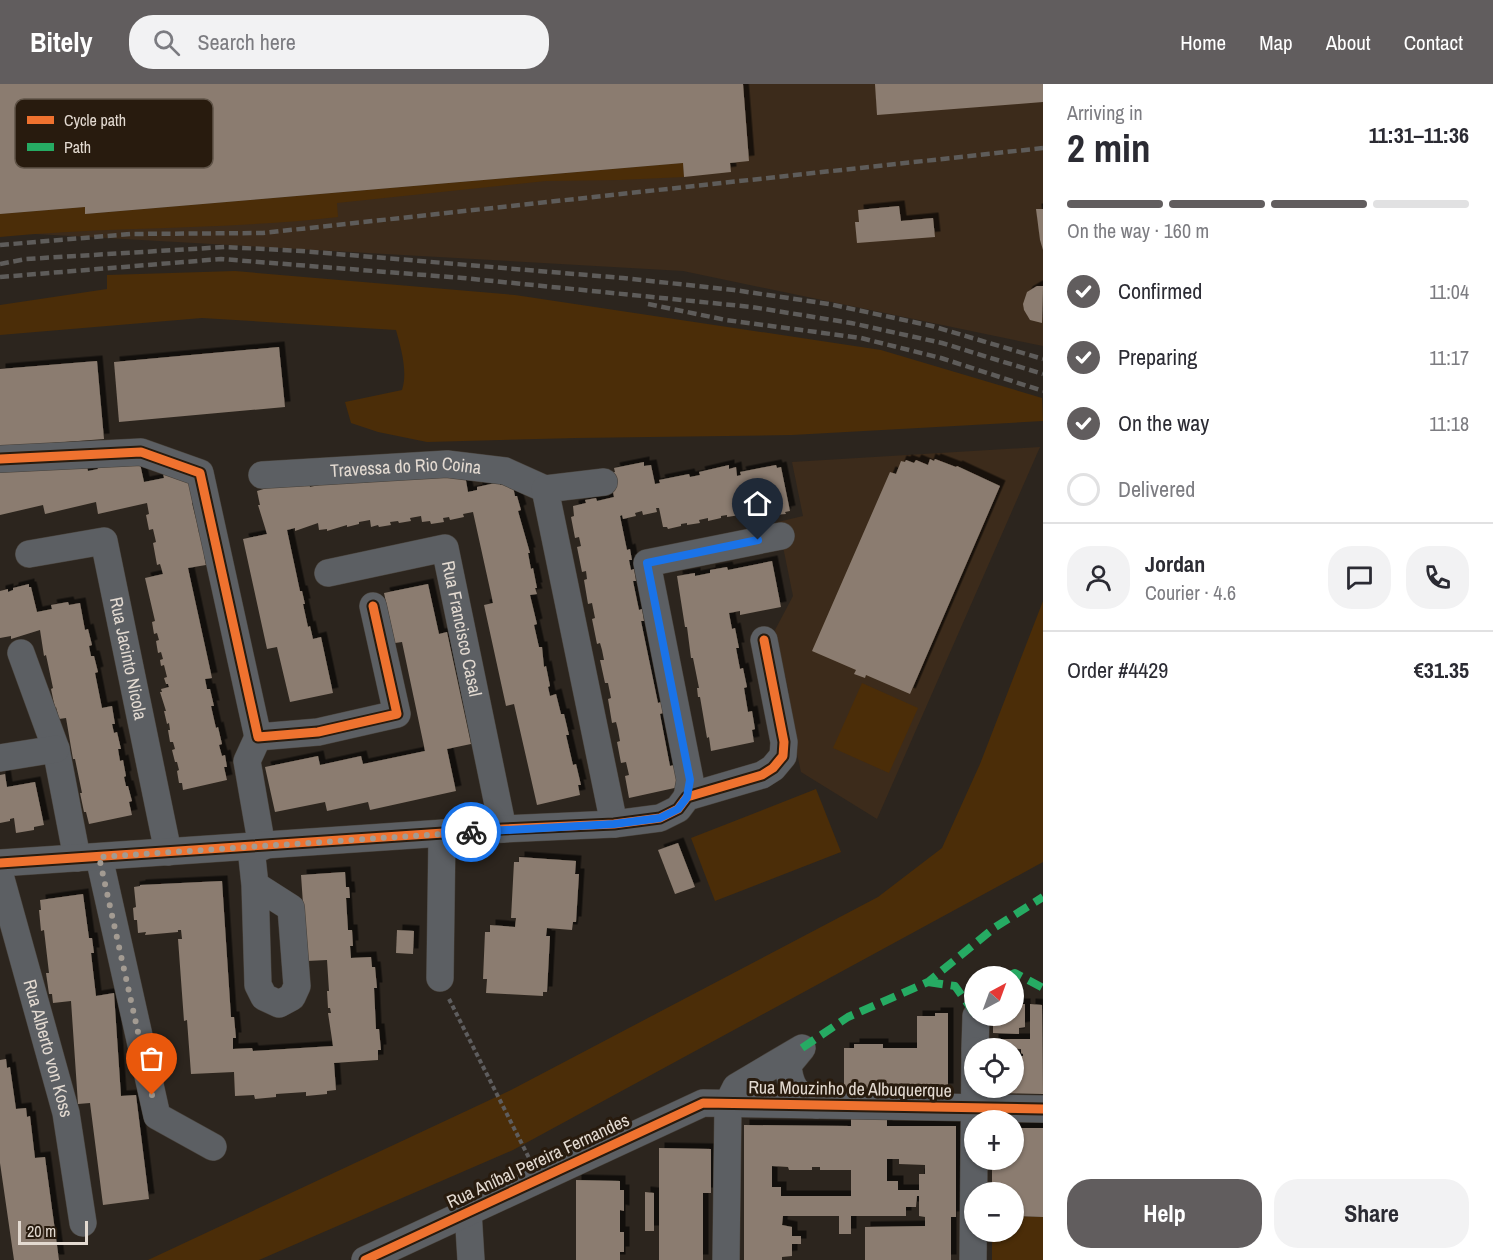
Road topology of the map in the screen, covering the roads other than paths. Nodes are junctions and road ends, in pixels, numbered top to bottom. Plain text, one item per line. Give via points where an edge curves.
1 (0, 459) edge
2 (262, 475) dead end
3 (604, 482) dead end
4 (545, 489) junction
5 (781, 536) dead end
6 (29, 554) dead end
7 (327, 573) dead end
8 (373, 606) dead end
9 (764, 640) dead end
10 (21, 653) dead end
11 (258, 737) junction
12 (56, 749) junction
13 (0, 758) edge
14 (687, 797) junction
15 (614, 824) junction
16 (503, 829) junction
17 (442, 834) junction
18 (257, 847) junction
19 (168, 852) junction
20 (88, 858) junction
21 (0, 863) edge
22 (0, 875) edge
23 (255, 885) dead end
24 (440, 978) road end
25 (974, 1098) edge
26 (728, 1103) junction
27 (816, 1105) junction
28 (974, 1108) junction
29 (1043, 1109) edge
30 (213, 1147) dead end
31 (468, 1211) junction
32 (83, 1223) dead end
33 (365, 1260) edge
34 (471, 1260) edge
35 (726, 1260) edge
36 (973, 1260) edge

1 - 11 street via 141,452 200,473
2 - 4 street, Travessa do Rio Coina via 447,464 505,471
3 - 4 street
4 - 15 street
5 - 14 street via 647,563 690,780
6 - 19 street, Rua Jacinto Nicola via 104,541
7 - 16 street, Rua Francisco Casal via 445,548
8 - 11 street via 398,714 318,732
9 - 14 street via 784,742 783,756 762,775
10 - 12 street
11 - 18 street via 247,760
12 - 13 street
12 - 20 street
14 - 15 street via 678,809 660,818
15 - 16 street
16 - 17 street
17 - 18 street
17 - 24 street
18 - 19 street
18 - 23 street
19 - 20 street
20 - 21 street
20 - 30 street via 157,1116
22 - 32 street, Rua Alberto von Koss via 66,1113
25 - 28 street
26 - 27 street, Rua Mouzinho de Albuquerque
26 - 27 street via 736,1087 802,1048 788,1065 789,1081
26 - 31 street, Rua Aníbal Pereira Fernandes via 703,1102
26 - 35 street
27 - 28 street, Rua Mouzinho de Albuquerque
28 - 29 street, Rua Mouzinho de Albuquerque
28 - 36 street
31 - 33 street, Rua Aníbal Pereira Fernandes
31 - 34 street

